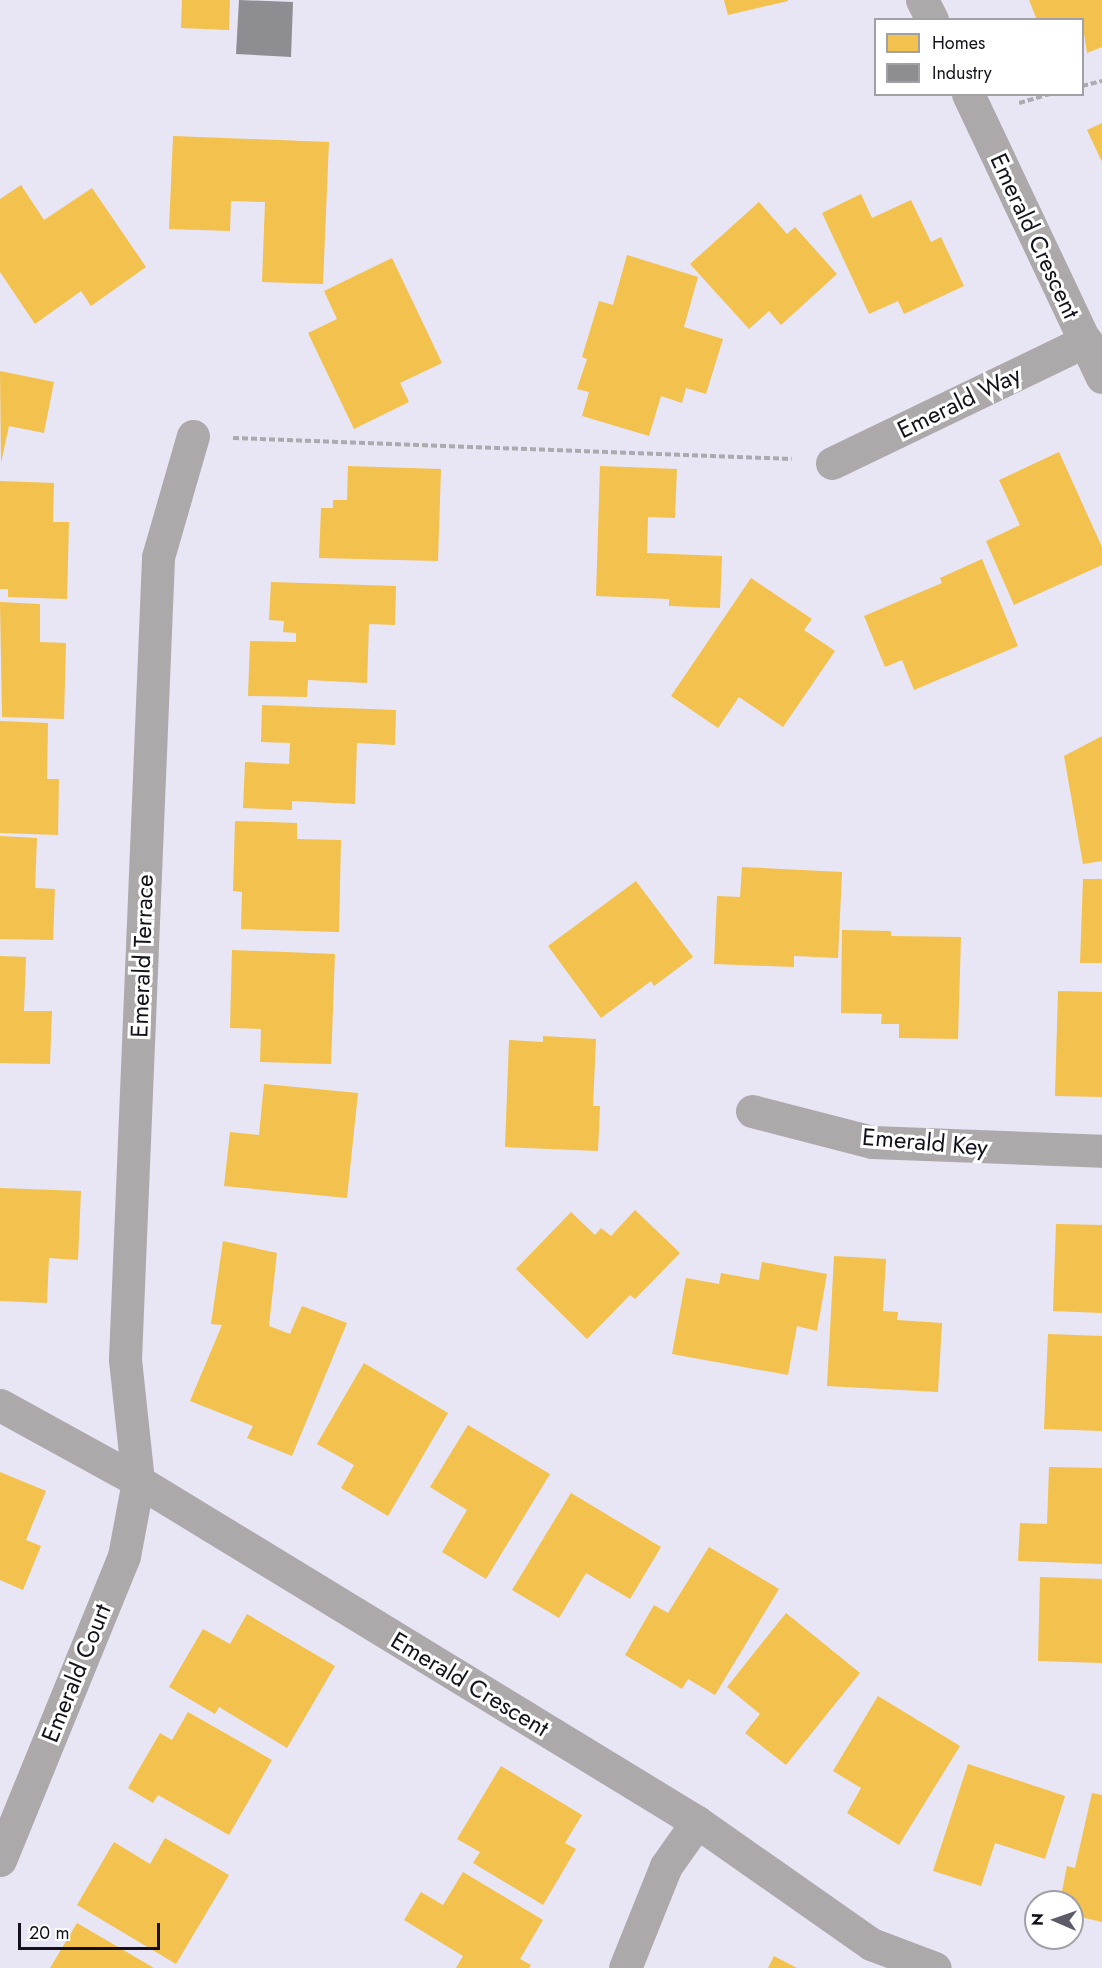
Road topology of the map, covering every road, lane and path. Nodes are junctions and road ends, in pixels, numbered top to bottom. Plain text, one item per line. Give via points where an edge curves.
1 (922, 0) edge
2 (931, 18) edge
3 (1102, 81) edge
4 (1084, 86) edge
5 (969, 96) edge
6 (1043, 96) edge
7 (1022, 102) dead end
8 (1086, 341) junction
9 (1102, 377) edge
10 (193, 436) joint
11 (832, 463) joint
12 (752, 1111) dead end
13 (1102, 1152) edge
14 (0, 1405) edge
15 (138, 1481) junction
16 (697, 1822) junction
17 (0, 1860) edge
18 (625, 1968) edge
19 (935, 1968) edge

1 - 2 street
3 - 4 path
5 - 8 street, Emerald Crescent
6 - 7 path
8 - 9 street, Emerald Crescent
8 - 11 street, Emerald Way
10 - 11 path via 741,455
10 - 15 street, Emerald Terrace via 158,557 125,1359
12 - 13 street, Emerald Key via 872,1142
14 - 15 street, Emerald Crescent
15 - 16 street, Emerald Crescent
15 - 17 street, Emerald Court via 124,1556
16 - 18 street via 666,1866
16 - 19 street, Emerald Crescent via 871,1944

